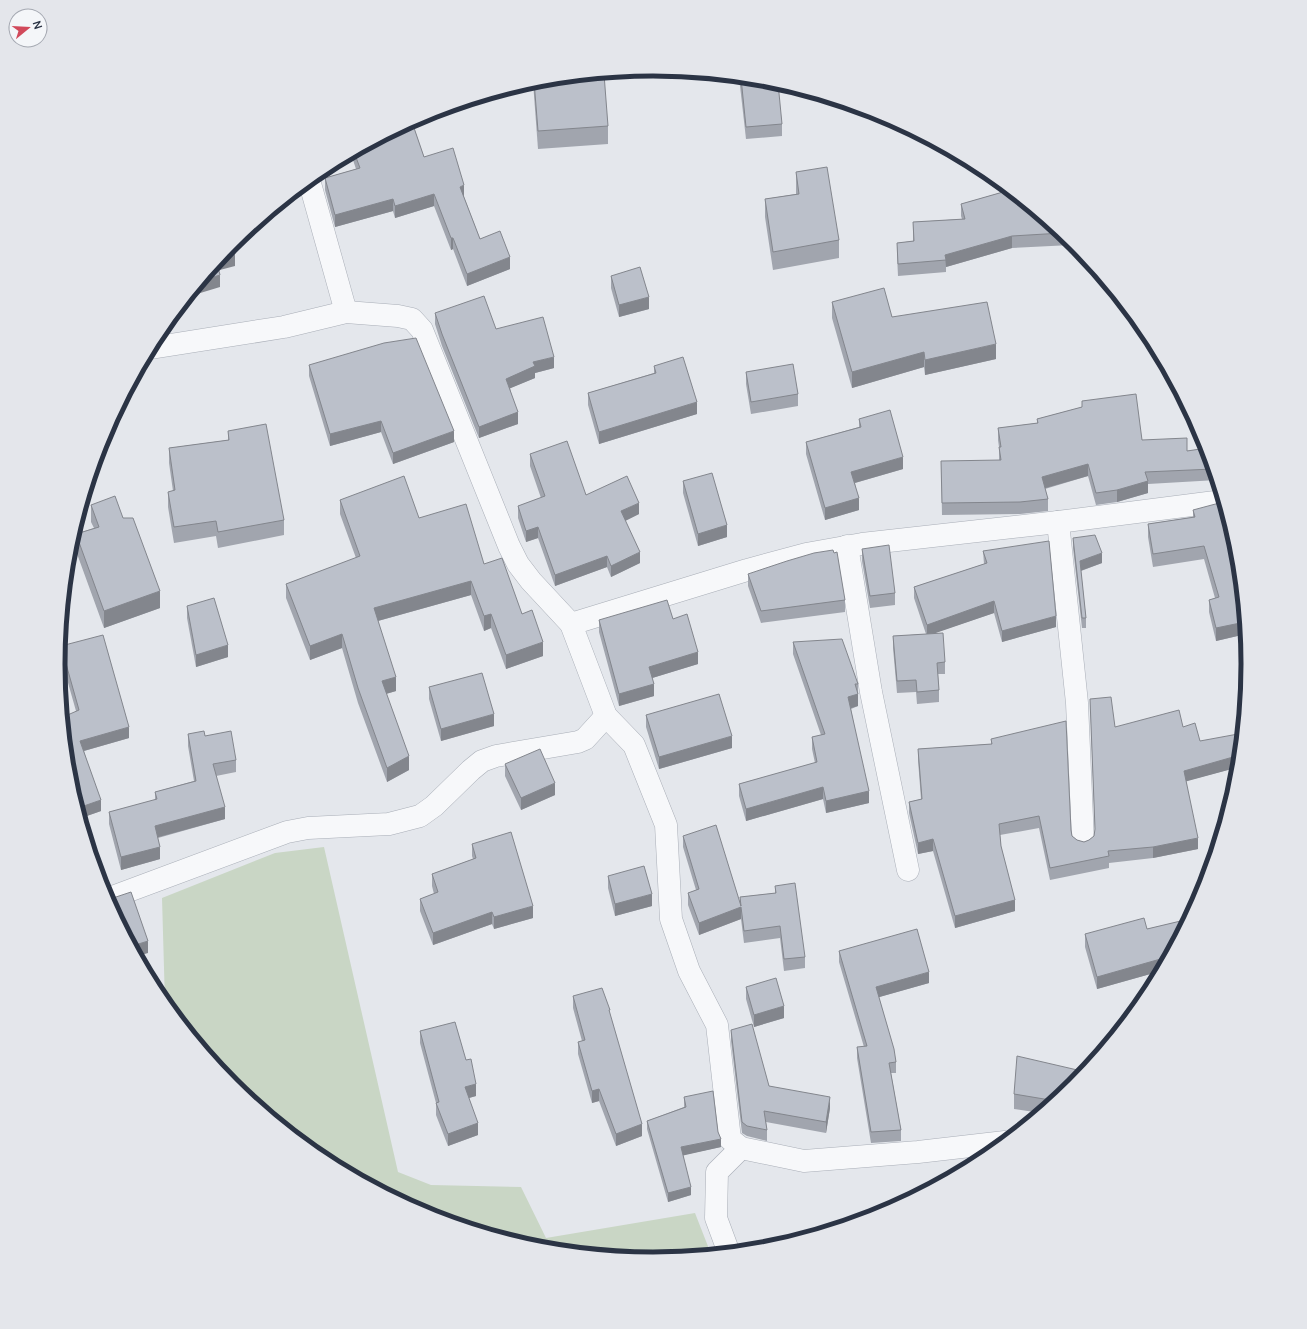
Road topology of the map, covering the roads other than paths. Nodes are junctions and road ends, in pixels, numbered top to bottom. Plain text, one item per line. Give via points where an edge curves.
1 (312, 186) edge
2 (346, 312) junction
3 (158, 347) edge
4 (1219, 502) edge
5 (1058, 522) junction
6 (847, 546) junction
7 (571, 624) junction
8 (606, 716) junction
9 (1083, 841) edge
10 (908, 870) dead end
11 (113, 896) edge
12 (995, 1143) edge
13 (740, 1148) junction
14 (728, 1248) edge

1 - 2 street
2 - 3 street via 284,327
2 - 7 street via 412,319 422,330 518,564
4 - 5 street
5 - 6 street
5 - 9 street via 1078,703
6 - 7 street via 755,568
6 - 10 street via 871,692
7 - 8 street
8 - 11 street via 586,739 578,742 496,756 482,761 420,816 389,824 308,828 286,832
8 - 13 street via 634,745 666,825 671,919 689,971 717,1025 730,1139
12 - 13 street via 804,1161
13 - 14 street via 717,1172 716,1218

